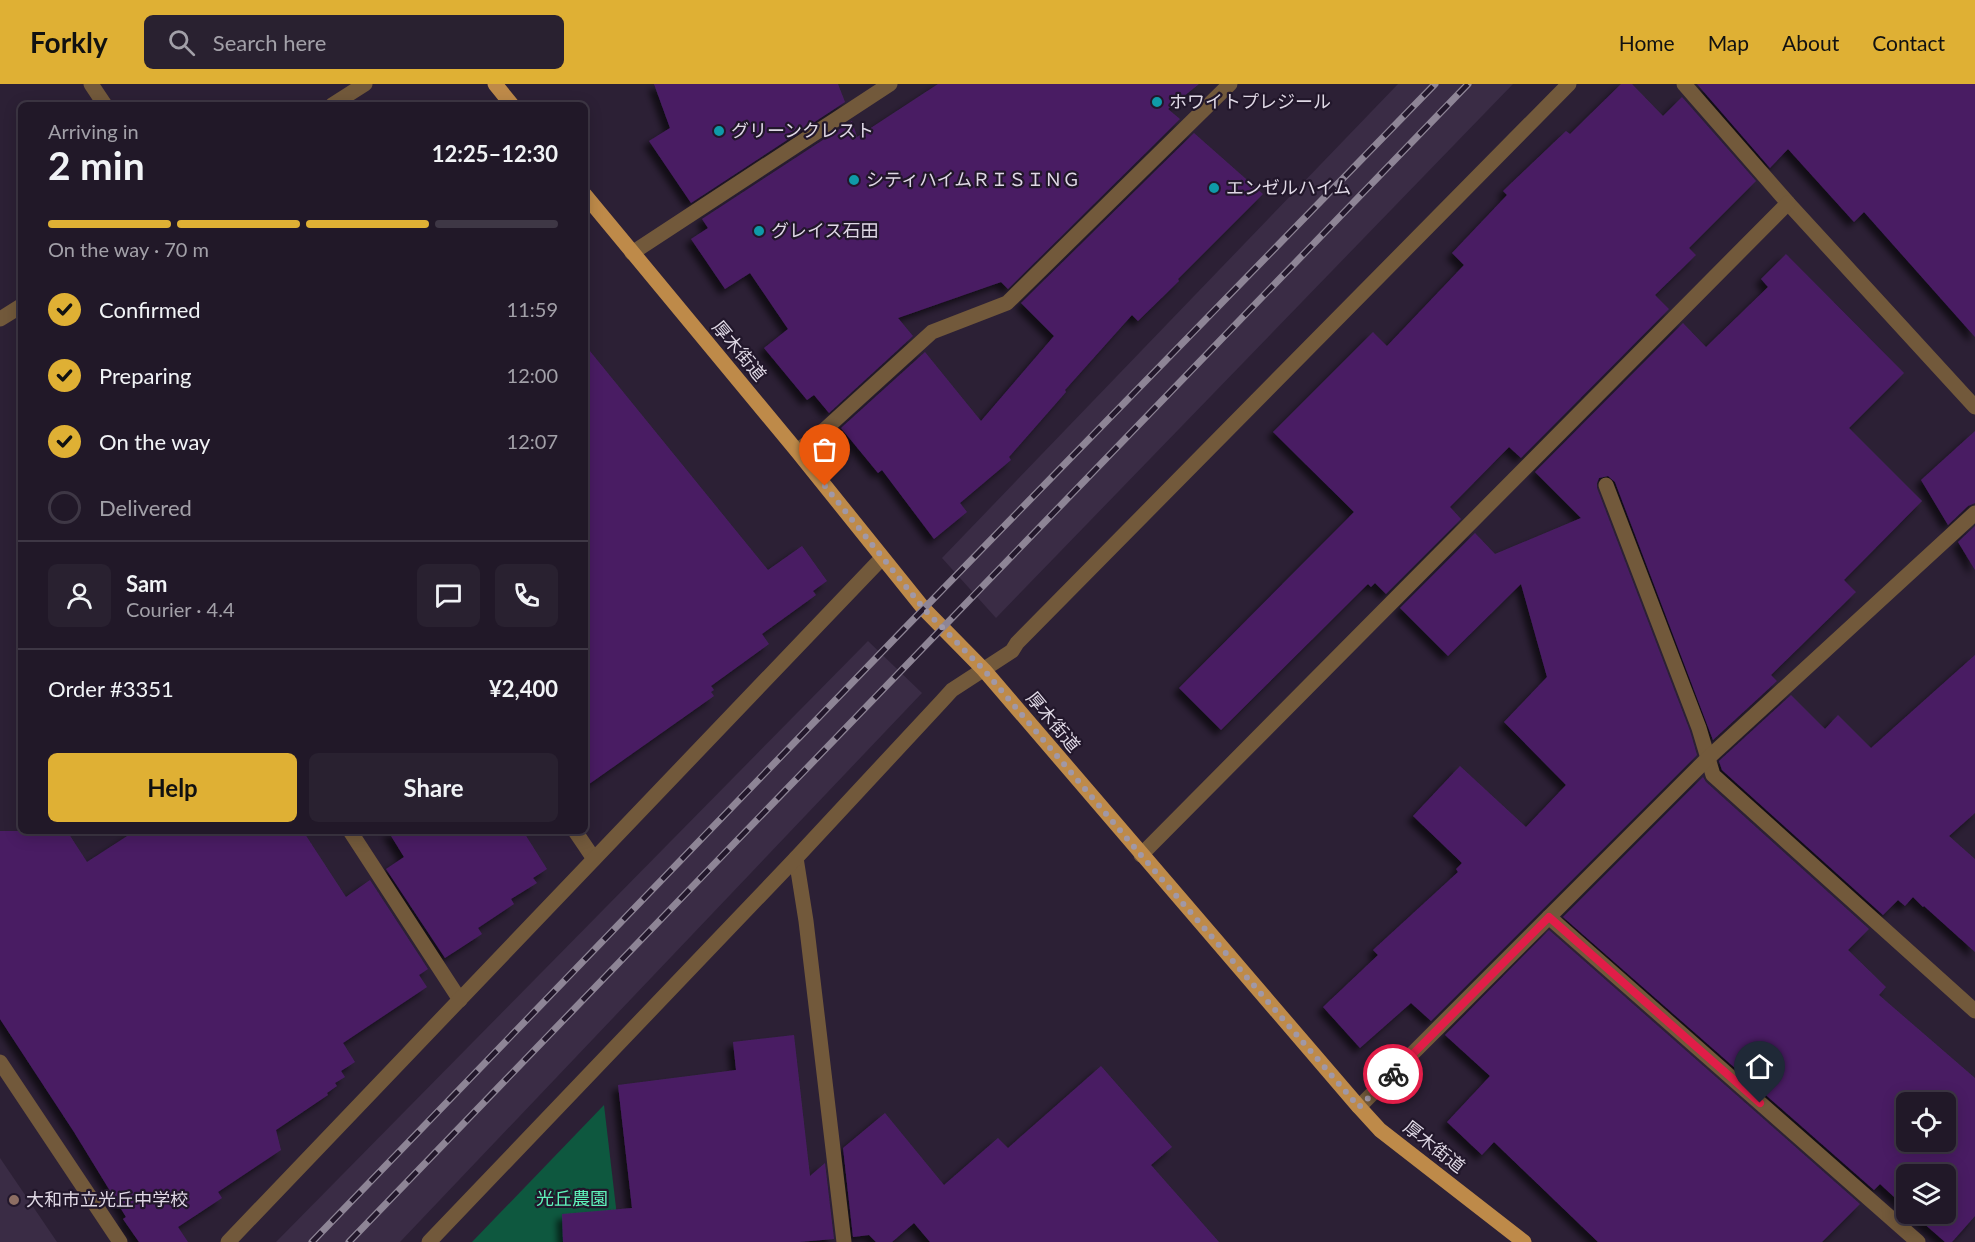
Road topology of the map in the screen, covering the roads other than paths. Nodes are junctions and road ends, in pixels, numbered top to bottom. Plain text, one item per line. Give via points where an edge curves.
1 (91, 84) edge
2 (365, 84) edge
3 (495, 84) edge
4 (890, 84) edge
5 (1230, 84) edge
6 (1569, 84) edge
7 (1684, 84) edge
8 (103, 102) edge
9 (337, 102) edge
10 (510, 102) edge
11 (588, 199) edge
12 (1788, 203) junction
13 (632, 253) junction
14 (1975, 407) edge
15 (797, 451) junction
16 (1606, 485) dead end
17 (1975, 513) edge
18 (882, 558) junction
19 (984, 670) junction
20 (1707, 759) junction
21 (352, 834) edge
22 (577, 834) edge
23 (1141, 855) junction
24 (796, 858) junction
25 (594, 859) junction
26 (1549, 917) junction
27 (459, 1000) junction
28 (1975, 1011) edge
29 (0, 1062) edge
30 (1359, 1107) junction
31 (120, 1242) edge
32 (228, 1242) edge
33 (429, 1242) edge
34 (844, 1242) edge
35 (1524, 1242) edge
36 (1918, 1242) edge

1 - 8 street
2 - 9 street
3 - 10 main road
4 - 13 street
5 - 15 street via 1007,303 932,332
6 - 19 street via 1012,651
7 - 12 street
11 - 13 main road, 厚木街道
12 - 14 street
12 - 23 street
13 - 15 main road, 厚木街道
15 - 18 main road, 厚木街道
16 - 20 street
17 - 20 street
18 - 19 main road, 厚木街道 via 924,609
18 - 25 street
19 - 23 main road, 厚木街道
19 - 24 street via 952,690
20 - 26 street
20 - 28 street via 1713,775
21 - 27 street
22 - 25 street
23 - 30 main road, 厚木街道
24 - 33 street
24 - 34 street
25 - 27 street
26 - 30 street
26 - 36 street
27 - 32 street
29 - 31 street
30 - 35 main road, 厚木街道 via 1380,1130

